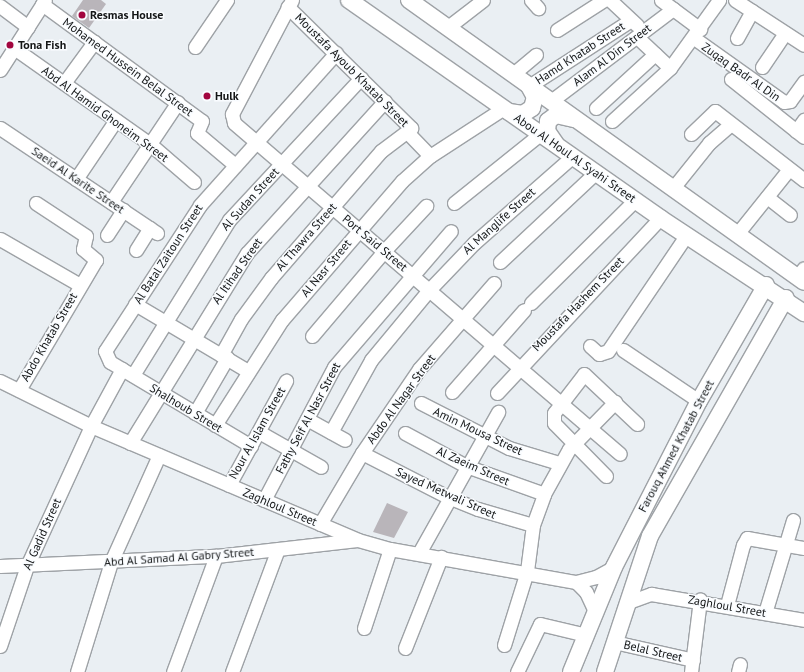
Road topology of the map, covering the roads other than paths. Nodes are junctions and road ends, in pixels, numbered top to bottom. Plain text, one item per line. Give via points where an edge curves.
1 (227, 0) edge
2 (349, 0) edge
3 (409, 0) edge
4 (484, 0) edge
5 (604, 0) edge
6 (610, 0) edge
7 (661, 0) edge
8 (719, 0) edge
9 (735, 0) edge
10 (43, 2) edge
11 (290, 4) edge
12 (0, 6) edge
13 (673, 9) junction
14 (752, 12) junction
15 (631, 20) junction
16 (28, 27) junction
17 (448, 27) junction
18 (557, 30) dead end
19 (785, 33) junction
20 (641, 34) junction
21 (697, 34) junction
22 (737, 38) dead end
23 (94, 42) junction
24 (804, 46) edge
25 (195, 47) dead end
26 (14, 48) junction
27 (336, 53) junction
28 (655, 54) junction
29 (536, 55) dead end
30 (762, 67) dead end
31 (1, 68) edge
32 (670, 68) junction
33 (513, 74) junction
34 (361, 78) junction
35 (731, 79) dead end
36 (804, 82) edge
37 (64, 83) junction
38 (529, 86) junction
39 (385, 101) junction
40 (551, 101) junction
41 (178, 102) junction
42 (596, 108) dead end
43 (506, 110) junction
44 (116, 120) junction
45 (578, 120) junction
46 (804, 120) edge
47 (612, 122) dead end
48 (731, 124) junction
49 (0, 128) edge
50 (407, 132) junction
51 (540, 134) junction
52 (691, 134) dead end
53 (800, 134) edge
54 (256, 142) junction
55 (150, 144) junction
56 (558, 146) junction
57 (430, 156) junction
58 (572, 157) junction
59 (282, 164) junction
60 (235, 165) junction
61 (789, 168) junction
62 (595, 173) junction
63 (76, 179) junction
64 (804, 180) edge
65 (194, 182) dead end
66 (307, 185) junction
67 (673, 188) junction
68 (766, 197) junction
69 (635, 200) junction
70 (111, 202) junction
71 (36, 203) dead end
72 (454, 203) dead end
73 (426, 206) dead end
74 (332, 207) junction
75 (123, 210) junction
76 (790, 215) dead end
77 (660, 218) junction
78 (359, 229) junction
79 (451, 231) dead end
80 (737, 234) junction
81 (107, 235) dead end
82 (686, 236) junction
83 (0, 239) edge
84 (142, 244) dead end
85 (384, 250) junction
86 (500, 262) dead end
87 (412, 274) junction
88 (802, 276) edge
89 (494, 283) dead end
90 (80, 285) junction
91 (766, 285) junction
92 (429, 290) junction
93 (786, 298) junction
94 (136, 304) junction
95 (804, 313) edge
96 (748, 316) junction
97 (462, 319) junction
98 (165, 321) junction
99 (769, 329) junction
100 (312, 336) dead end
101 (194, 338) junction
102 (491, 345) junction
103 (590, 346) dead end
104 (623, 350) dead end
105 (224, 356) junction
106 (518, 367) junction
107 (248, 371) junction
108 (127, 372) junction
109 (286, 380) dead end
110 (0, 381) edge
111 (19, 390) junction
112 (161, 392) junction
113 (452, 392) dead end
114 (497, 392) dead end
115 (699, 401) junction
116 (615, 402) junction
117 (421, 403) dead end
118 (561, 404) junction
119 (498, 412) dead end
120 (195, 413) junction
121 (307, 419) junction
122 (637, 424) dead end
123 (215, 425) junction
124 (91, 426) junction
125 (589, 427) junction
126 (259, 432) junction
127 (331, 432) junction
128 (405, 433) dead end
129 (484, 435) junction
130 (345, 440) dead end
131 (574, 442) junction
132 (130, 443) junction
133 (251, 446) junction
134 (290, 450) junction
135 (362, 453) junction
136 (620, 454) dead end
137 (160, 455) junction
138 (559, 463) junction
139 (466, 466) junction
140 (321, 467) dead end
141 (606, 476) dead end
142 (229, 485) junction
143 (544, 494) junction
144 (448, 497) junction
145 (264, 500) junction
146 (793, 520) dead end
147 (320, 524) junction
148 (533, 526) junction
149 (358, 540) junction
150 (786, 544) junction
151 (804, 548) edge
152 (278, 549) junction
153 (390, 549) junction
154 (419, 553) junction
155 (216, 556) junction
156 (441, 557) junction
157 (111, 562) junction
158 (0, 566) edge
159 (27, 566) junction
160 (614, 567) junction
161 (527, 571) junction
162 (634, 576) junction
163 (576, 582) junction
164 (651, 594) junction
165 (700, 600) junction
166 (626, 603) junction
167 (727, 606) junction
168 (594, 612) junction
169 (765, 613) junction
170 (804, 620) edge
171 (364, 628) dead end
172 (586, 635) junction
173 (614, 642) junction
174 (504, 645) dead end
175 (0, 646) edge
176 (405, 648) dead end
177 (692, 666) edge
178 (77, 672) edge
179 (173, 672) edge
180 (232, 672) edge
181 (517, 672) edge
182 (571, 672) edge
183 (605, 672) edge

1 - 25 street
2 - 43 main road, Abou Al Houl Al Syahi Street
3 - 17 main road
4 - 17 street
5 - 18 street
6 - 15 street
7 - 13 street, Zuqaq Badr Al Din
8 - 21 street
9 - 14 street
10 - 16 street
10 - 23 street, Mohamed Hussein Belal Street
11 - 27 street, Moustafa Ayoub Khatab Street
11 - 54 street, Port Said Street via 232,114 234,123
12 - 16 street
13 - 20 street, Alam Al Din Street
13 - 21 street, Zuqaq Badr Al Din
14 - 19 street
14 - 22 street
15 - 20 street
15 - 38 street, Hamd Khatab Street
16 - 26 street
17 - 33 main road
19 - 24 street
19 - 30 street
20 - 28 street
20 - 40 street, Alam Al Din Street
21 - 32 street
21 - 36 street, Zuqaq Badr Al Din via 784,102 790,101
23 - 37 street
23 - 41 street, Mohamed Hussein Belal Street
26 - 31 street
26 - 37 street, Abd Al Hamid Ghoneim Street
27 - 34 street, Moustafa Ayoub Khatab Street
27 - 54 street, Al Batal Zaitoun Street
28 - 32 street
28 - 42 street
29 - 33 street
32 - 47 street
33 - 38 main road
34 - 39 street, Moustafa Ayoub Khatab Street
34 - 59 street, Al Sudan Street
35 - 53 street
37 - 44 street, Abd Al Hamid Ghoneim Street
38 - 40 main road
38 - 43 main road via 535,97 532,108 523,114
39 - 50 street, Moustafa Ayoub Khatab Street via 411,125
39 - 66 street, Al Itihad Street
40 - 45 main road
41 - 55 street
41 - 60 street, Mohamed Hussein Belal Street via 202,122 197,133
43 - 51 main road, Abou Al Houl Al Syahi Street
43 - 57 street, Al Nasr Street
44 - 55 street, Abd Al Hamid Ghoneim Street
44 - 63 street
45 - 56 main road via 562,115 548,121 548,131
45 - 67 main road
46 - 53 street
48 - 52 street via 714,111
48 - 61 street
48 - 67 street via 690,165
49 - 63 street, Saeid Al Karite Street
50 - 57 street
50 - 74 street, Al Thawra Street via 381,151
51 - 56 main road, Abou Al Houl Al Syahi Street
51 - 72 street
54 - 59 street, Port Said Street
54 - 60 street, Al Batal Zaitoun Street
55 - 65 street, Abd Al Hamid Ghoneim Street
55 - 70 street
56 - 58 main road, Abou Al Houl Al Syahi Street
57 - 78 street, Al Nasr Street via 402,181
58 - 62 main road, Abou Al Houl Al Syahi Street
58 - 92 street, Al Manglife Street via 474,243
59 - 66 street, Port Said Street
59 - 98 street, Al Sudan Street via 229,220
60 - 94 street, Al Batal Zaitoun Street via 192,216
61 - 64 street
61 - 68 street
62 - 69 main road, Abou Al Houl Al Syahi Street
62 - 86 street
63 - 70 street, Saeid Al Karite Street
66 - 74 street, Port Said Street
66 - 101 street, Al Itihad Street via 246,253
67 - 80 main road
68 - 76 street
68 - 80 street
69 - 77 main road, Abou Al Houl Al Syahi Street
69 - 102 street
70 - 75 street, Saeid Al Karite Street
71 - 90 street, Abdo Khatab Street via 86,236 83,250 96,260
73 - 85 street
74 - 78 street, Port Said Street
74 - 105 street, Al Thawra Street via 256,297
75 - 81 street
75 - 84 street, Saeid Al Karite Street via 153,230
77 - 82 main road, Abou Al Houl Al Syahi Street
77 - 106 street, Moustafa Hashem Street
78 - 85 street, Port Said Street
78 - 107 street, Al Nasr Street via 282,320
79 - 87 street, Fathy Seif Al Nasr Street
80 - 88 main road
82 - 91 main road, Abou Al Houl Al Syahi Street
82 - 103 street via 608,351 599,354
83 - 90 street
85 - 87 street, Port Said Street
85 - 100 street
87 - 92 street, Port Said Street
87 - 121 street, Fathy Seif Al Nasr Street via 341,357
89 - 97 street, Abdo Al Nagar Street
90 - 111 street, Abdo Khatab Street
91 - 93 main road, Abou Al Houl Al Syahi Street
91 - 96 main road, Farouq Ahmed Khatab Street
92 - 97 street, Port Said Street
92 - 127 street, Al Manglife Street via 371,360
93 - 95 main road, Abou Al Houl Al Syahi Street
93 - 99 main road, Farouq Ahmed Khatab Street
94 - 98 street
94 - 108 street, Al Batal Zaitoun Street via 105,351 106,359
96 - 99 main road via 759,317
96 - 115 main road, Farouq Ahmed Khatab Street
97 - 102 street, Port Said Street
97 - 135 street, Abdo Al Nagar Street via 419,369
98 - 101 street
98 - 108 street, Al Sudan Street
99 - 162 main road, Farouq Ahmed Khatab Street via 656,523
101 - 105 street
101 - 112 street, Al Itihad Street
102 - 106 street, Port Said Street
102 - 113 street
104 - 115 street
105 - 107 street
105 - 120 street, Al Thawra Street
106 - 114 street, Moustafa Hashem Street
106 - 118 street, Port Said Street
107 - 123 street, Al Nasr Street
108 - 112 street, Shalhoub Street
108 - 124 street, Al Gadid Street
109 - 126 street, Nour Al Islam Street
110 - 111 street, Zaghloul Street
111 - 124 street, Zaghloul Street
112 - 120 street, Shalhoub Street
112 - 132 street, Al Itihad Street
115 - 160 main road, Farouq Ahmed Khatab Street
116 - 118 street via 584,374
116 - 122 street
116 - 125 street
117 - 129 street, Amin Mousa Street
118 - 125 street, Port Said Street
118 - 131 street via 552,419
119 - 129 street
120 - 123 street, Shalhoub Street
121 - 127 street
121 - 134 street, Fathy Seif Al Nasr Street
123 - 133 street, Shalhoub Street
124 - 132 street, Zaghloul Street
124 - 159 street, Al Gadid Street
125 - 131 street
125 - 136 street, Port Said Street
126 - 133 street, Nour Al Islam Street
126 - 134 street
127 - 130 street
128 - 139 street, Al Zaeim Street
129 - 138 street, Amin Mousa Street via 509,448
129 - 139 street
131 - 138 street
131 - 141 street
132 - 137 street, Zaghloul Street
133 - 142 street, Nour Al Islam Street
134 - 140 street
134 - 145 street, Fathy Seif Al Nasr Street
135 - 144 street, Sayed Metwali Street
135 - 147 street, Abdo Al Nagar Street
137 - 142 street, Zaghloul Street
137 - 157 street
138 - 143 street
139 - 143 street, Al Zaeim Street
139 - 144 street
142 - 145 street, Zaghloul Street
143 - 148 street
144 - 148 street, Sayed Metwali Street
144 - 154 street
145 - 147 street, Zaghloul Street
146 - 150 street
147 - 149 street, Zaghloul Street
148 - 161 street
149 - 152 street, Abd Al Samad Al Gabry Street
149 - 153 street, Zaghloul Street
150 - 151 street
150 - 167 street via 747,538 742,545
150 - 169 street
152 - 155 street, Abd Al Samad Al Gabry Street
152 - 180 street
153 - 154 street, Zaghloul Street
153 - 171 street
154 - 156 street, Zaghloul Street
155 - 157 street, Abd Al Samad Al Gabry Street
155 - 179 street
156 - 161 street, Zaghloul Street
156 - 176 street
157 - 159 street, Abd Al Samad Al Gabry Street
157 - 178 street
158 - 159 street, Abd Al Samad Al Gabry Street
159 - 175 street, Al Gadid Street
160 - 163 street, Zaghloul Street via 596,577
160 - 168 main road, Farouq Ahmed Khatab Street
161 - 163 street, Zaghloul Street
161 - 174 street
162 - 164 street
162 - 166 main road, Farouq Ahmed Khatab Street
163 - 168 street via 586,592
164 - 165 street, Zaghloul Street
164 - 166 street, Zaghloul Street
165 - 167 street, Zaghloul Street
165 - 177 street
166 - 173 main road, Farouq Ahmed Khatab Street
167 - 169 street, Zaghloul Street
168 - 172 main road, Farouq Ahmed Khatab Street
169 - 170 street, Zaghloul Street
172 - 181 street via 540,624
172 - 182 main road, Farouq Ahmed Khatab Street
173 - 177 street, Belal Street
173 - 183 main road, Farouq Ahmed Khatab Street

